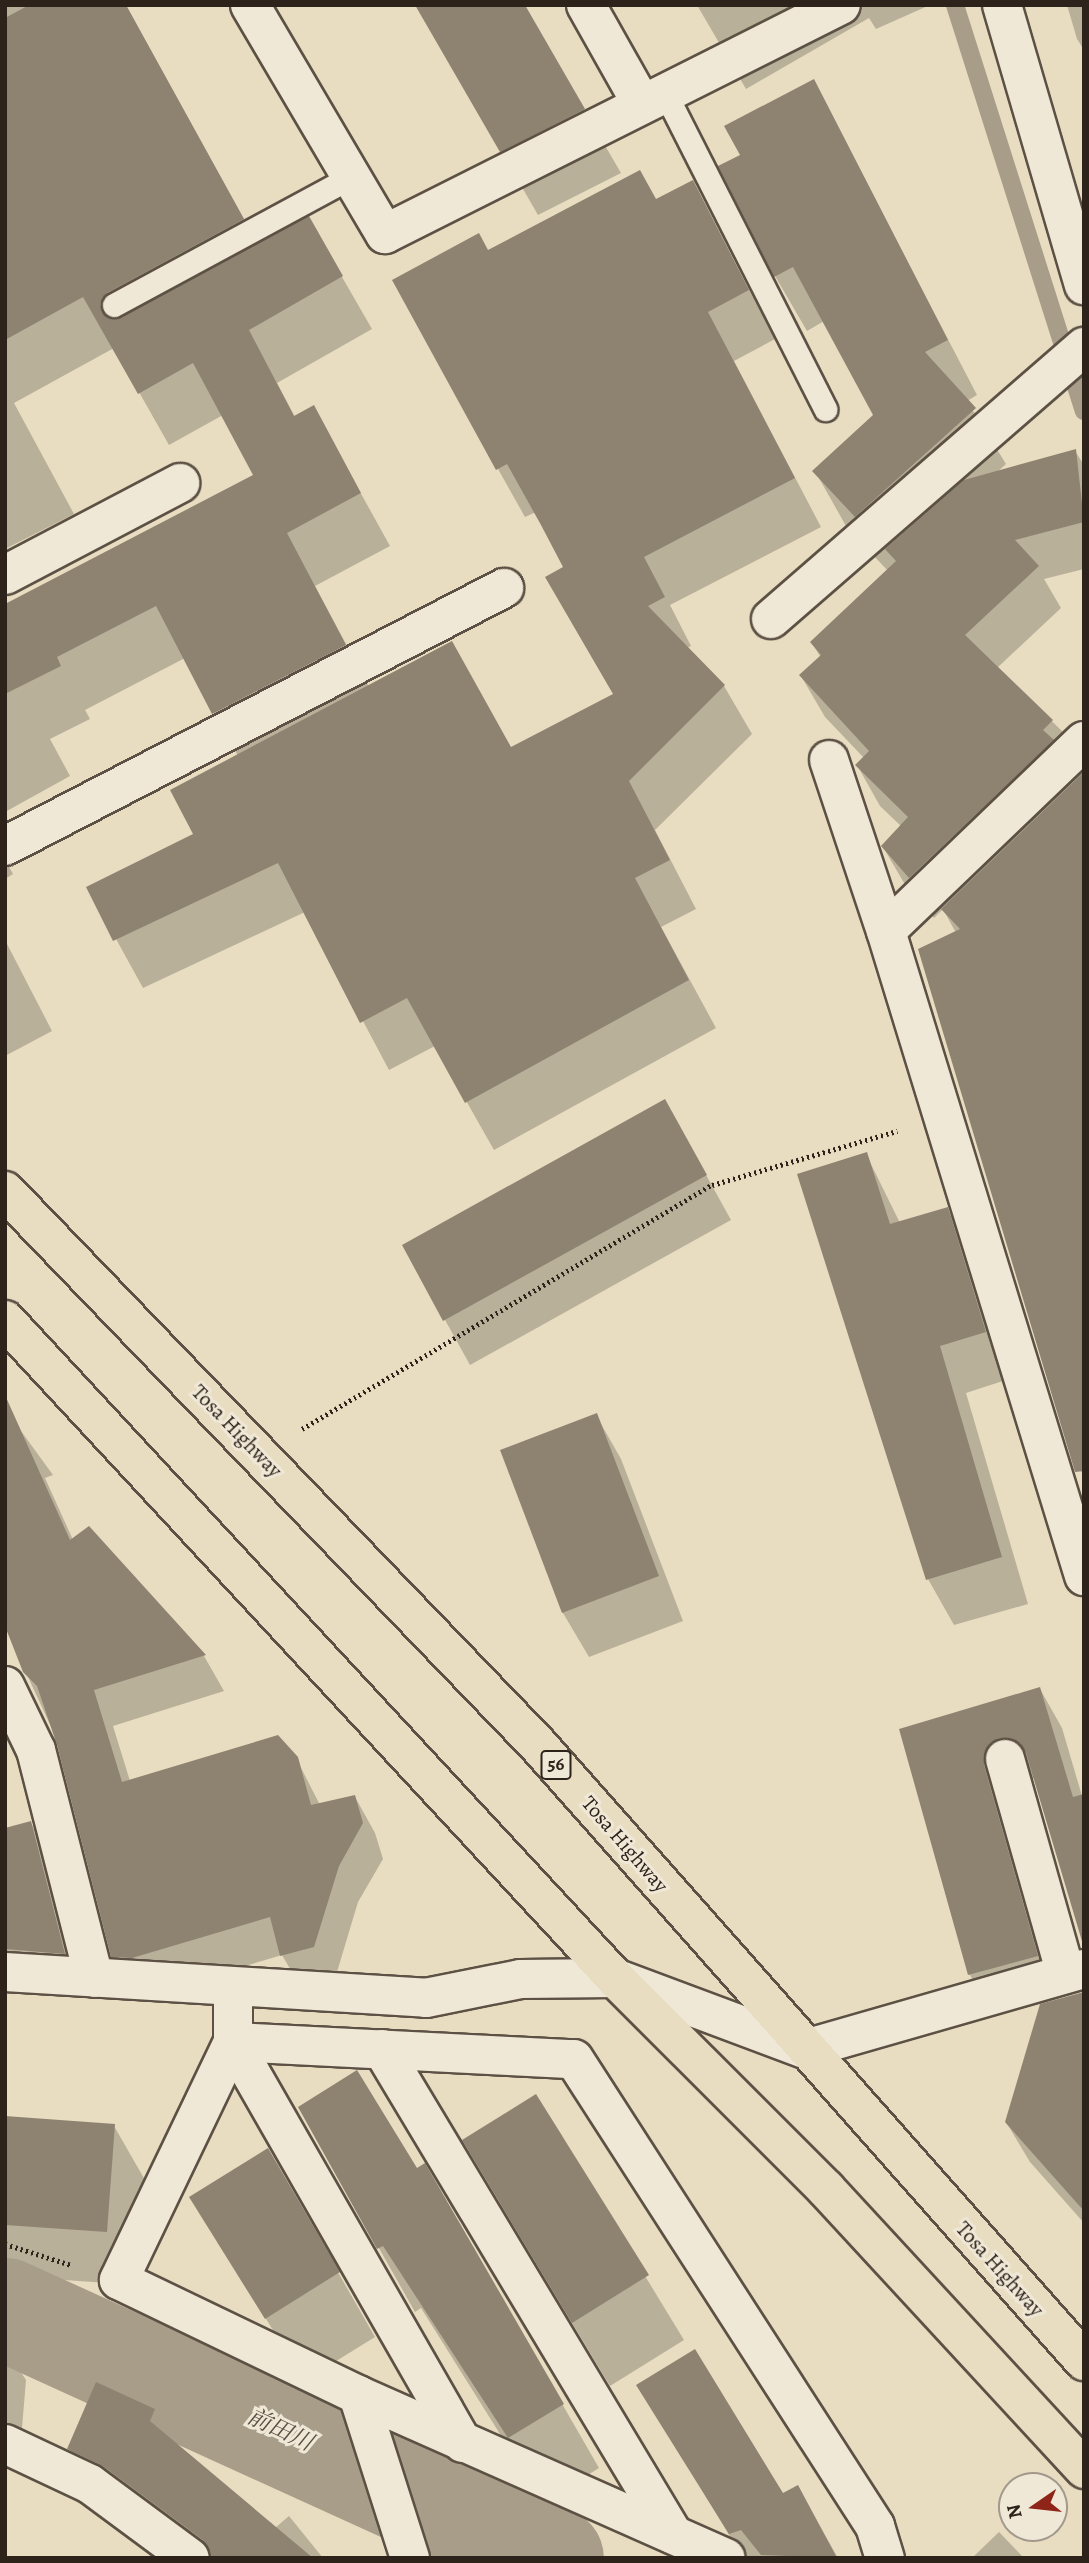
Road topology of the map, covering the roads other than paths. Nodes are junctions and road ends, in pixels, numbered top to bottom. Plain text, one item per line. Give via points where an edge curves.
1 (250, 5) edge
2 (586, 5) edge
3 (840, 5) edge
4 (1002, 5) edge
5 (651, 95) junction
6 (351, 177) junction
7 (1084, 285) edge
8 (114, 305) dead end
9 (1084, 347) edge
10 (825, 409) dead end
11 (180, 483) dead end
12 (5, 575) edge
13 (504, 588) dead end
14 (771, 619) dead end
15 (1084, 741) edge
16 (829, 760) dead end
17 (5, 846) edge
18 (886, 930) junction
19 (5, 1191) edge
20 (5, 1320) edge
21 (1084, 1576) edge
22 (5, 1686) edge
23 (1005, 1759) dead end
24 (5, 1972) edge
25 (1075, 1972) edge
26 (94, 1978) junction
27 (615, 1978) junction
28 (233, 1987) junction
29 (233, 2042) junction
30 (382, 2049) junction
31 (805, 2049) junction
32 (1084, 2361) edge
33 (362, 2410) junction
34 (463, 2443) junction
35 (5, 2444) edge
36 (1084, 2469) edge
37 (673, 2534) junction
38 (413, 2556) edge
39 (190, 2558) edge
40 (725, 2558) edge
41 (886, 2558) edge

1 - 6 street
2 - 5 street
3 - 5 street
4 - 7 street
5 - 6 street via 384,234
5 - 10 lane
6 - 8 lane
9 - 14 street
11 - 12 street
13 - 17 street
15 - 18 street
16 - 18 street
18 - 21 street
19 - 31 highway, Tosa Highway / 56 via 539,1746
20 - 27 highway
22 - 26 street via 36,1750
23 - 25 street
24 - 26 street
25 - 31 street
26 - 28 street
27 - 28 street via 520,1979 426,1997
27 - 31 street
27 - 36 highway via 826,2189
28 - 29 street
29 - 30 street
29 - 33 street via 119,2280
29 - 34 street
30 - 37 street
30 - 41 street via 574,2059 875,2526
31 - 32 highway, Tosa Highway / 56
33 - 34 street
33 - 38 street
34 - 37 street
35 - 39 street via 90,2484
37 - 40 street

